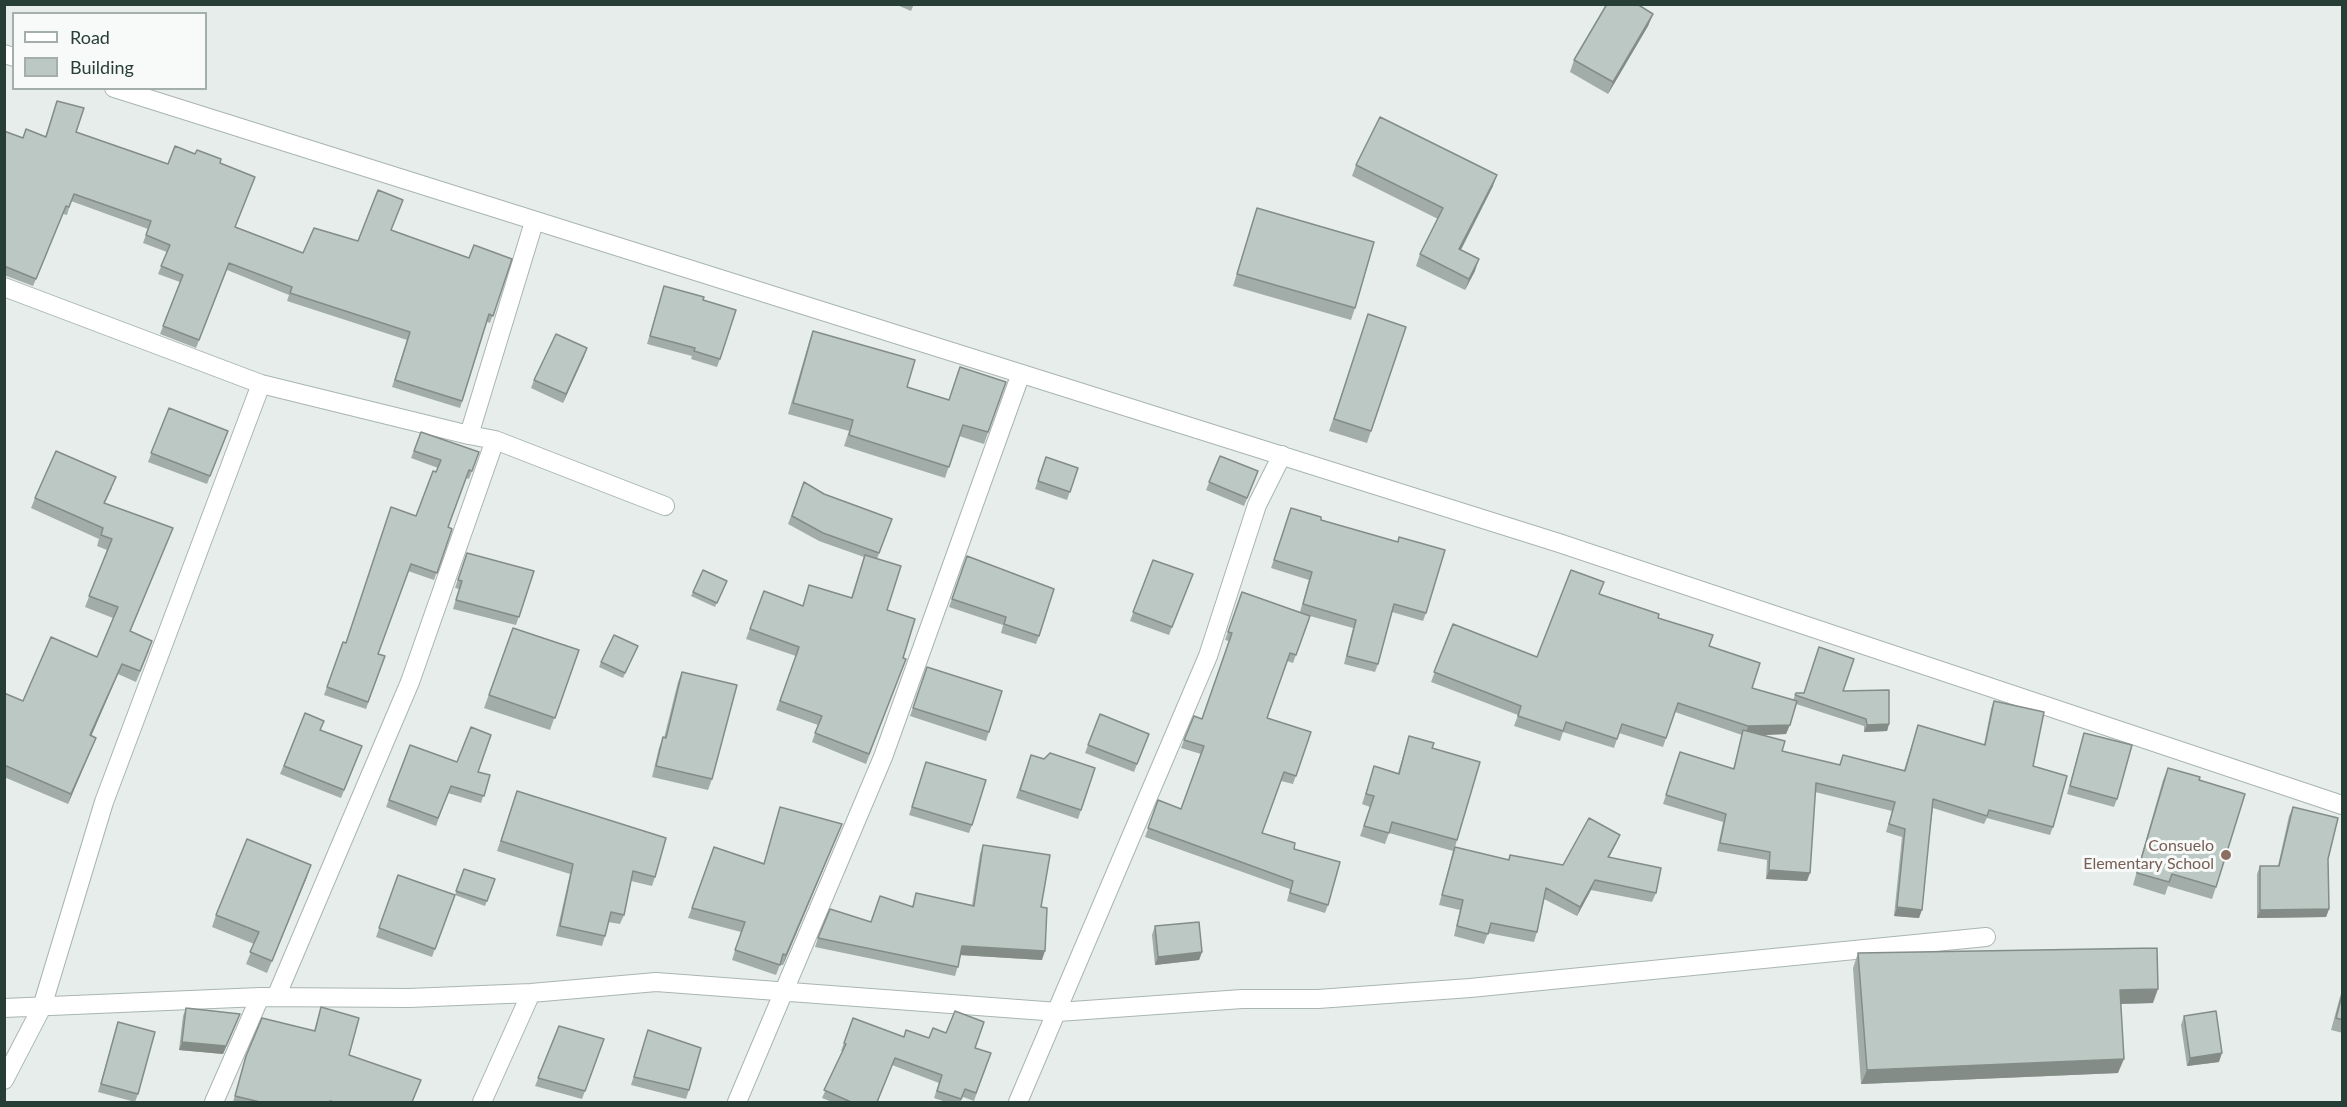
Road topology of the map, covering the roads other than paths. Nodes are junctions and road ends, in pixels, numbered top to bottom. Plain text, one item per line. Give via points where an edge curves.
1 (120, 90) edge
2 (534, 222) junction
3 (4, 287) edge
4 (1020, 376) junction
5 (261, 384) junction
6 (469, 435) junction
7 (495, 440) junction
8 (1282, 455) junction
9 (665, 506) dead end
10 (2343, 805) edge
11 (1986, 938) dead end
12 (783, 991) junction
13 (531, 993) junction
14 (268, 997) junction
15 (42, 1007) junction
16 (4, 1008) edge
17 (1058, 1011) junction
18 (4, 1080) edge
19 (214, 1102) edge
20 (482, 1102) edge
21 (736, 1102) edge
22 (1018, 1102) edge

1 - 2 street
2 - 4 street
2 - 6 street
3 - 5 street
4 - 8 street
4 - 12 street via 894,729
5 - 6 street
5 - 15 street via 104,802
6 - 7 street
7 - 9 street
7 - 14 street via 410,682
8 - 10 street via 1571,547
8 - 17 street via 1257,505 1208,656
11 - 17 street via 1470,988
12 - 13 street via 656,982
12 - 17 street
12 - 21 street
13 - 14 street via 409,998
13 - 20 street
14 - 15 street
14 - 19 street
15 - 16 street
15 - 18 street
17 - 22 street

